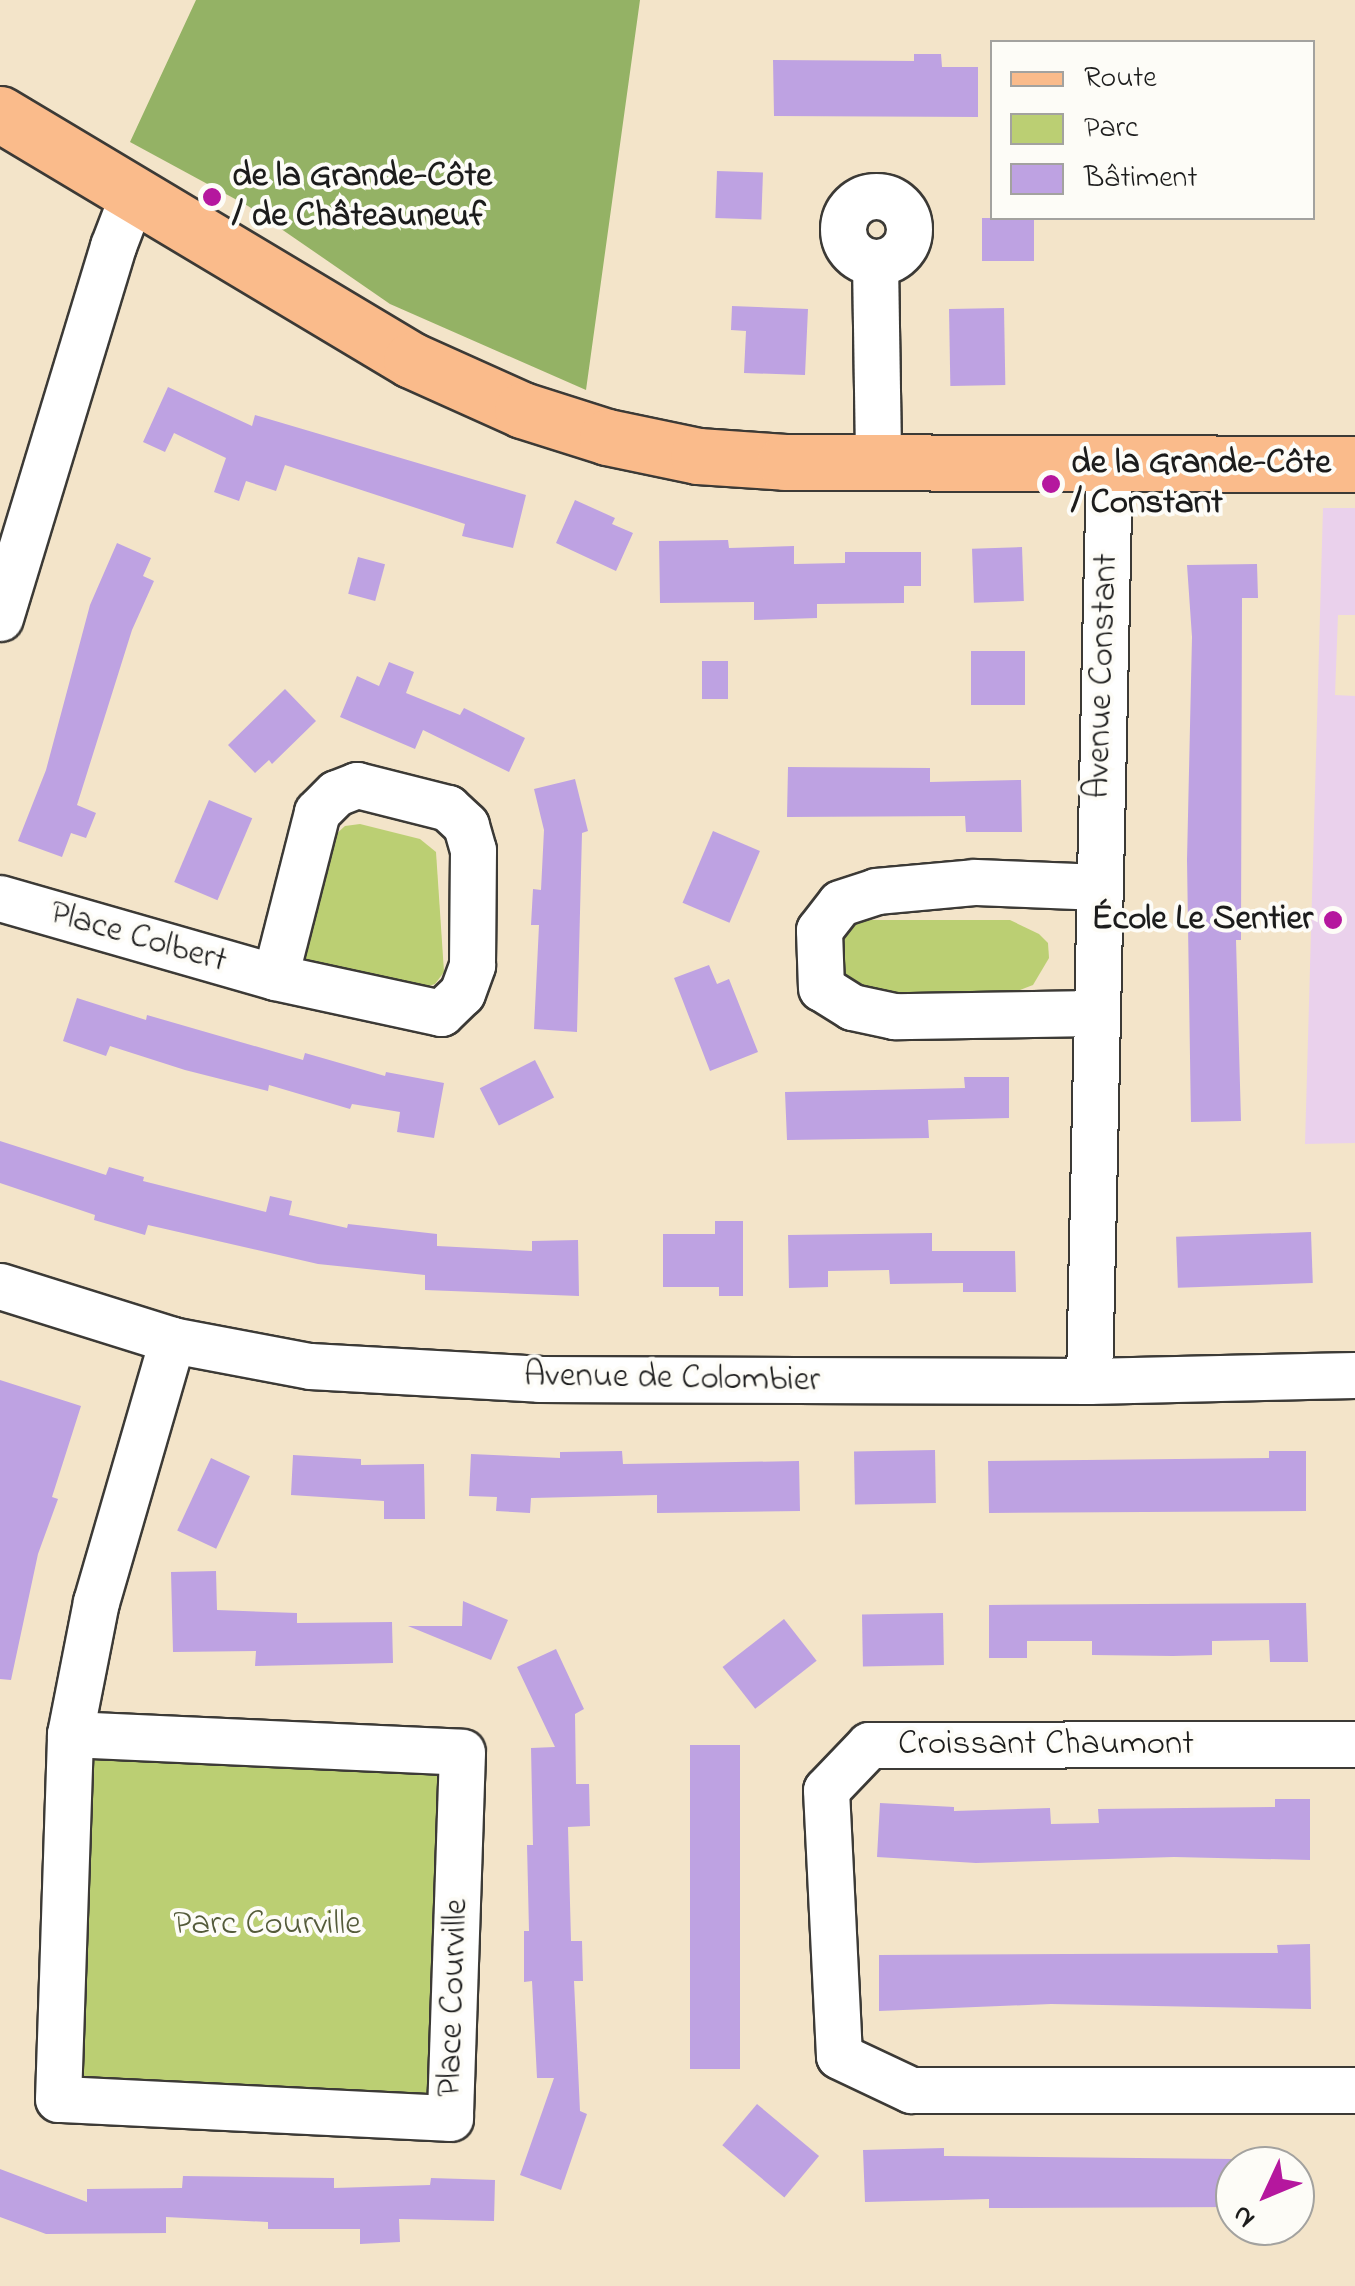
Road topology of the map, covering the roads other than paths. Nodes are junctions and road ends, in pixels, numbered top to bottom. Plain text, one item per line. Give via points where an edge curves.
1 (0, 114) edge
2 (134, 194) junction
3 (875, 262) dead end
4 (878, 463) junction
5 (1109, 464) junction
6 (1355, 464) edge
7 (0, 618) edge
8 (1097, 887) junction
9 (0, 898) edge
10 (276, 978) junction
11 (1095, 1013) junction
12 (0, 1286) edge
13 (172, 1340) junction
14 (1355, 1375) edge
15 (1089, 1381) junction
16 (70, 1734) junction
17 (1355, 1744) edge
18 (1355, 2090) edge

1 - 2 main road
2 - 4 main road via 411,360 549,421 698,456
2 - 7 street
3 - 4 street
4 - 5 main road
5 - 6 main road
5 - 8 street, Avenue Constant
8 - 11 street, Avenue Constant
8 - 11 street via 974,882 876,891 840,903 819,930 821,988 852,1007 909,1016
9 - 10 street, Place Colbert
10 - 10 street, Place Colbert via 441,1013 462,993 472,964 466,825 448,808 357,785 336,793 317,812
11 - 15 street, Avenue Constant
12 - 13 street, Avenue de Colombier
13 - 15 street, Avenue de Colombier via 310,1366 539,1379
13 - 16 street, Place Courville via 96,1602
14 - 15 street, Avenue de Colombier
16 - 16 street, Place Courville via 58,2099 450,2118 462,1752
17 - 18 street, Croissant Chaumont via 869,1746 826,1790 839,2056 911,2090

